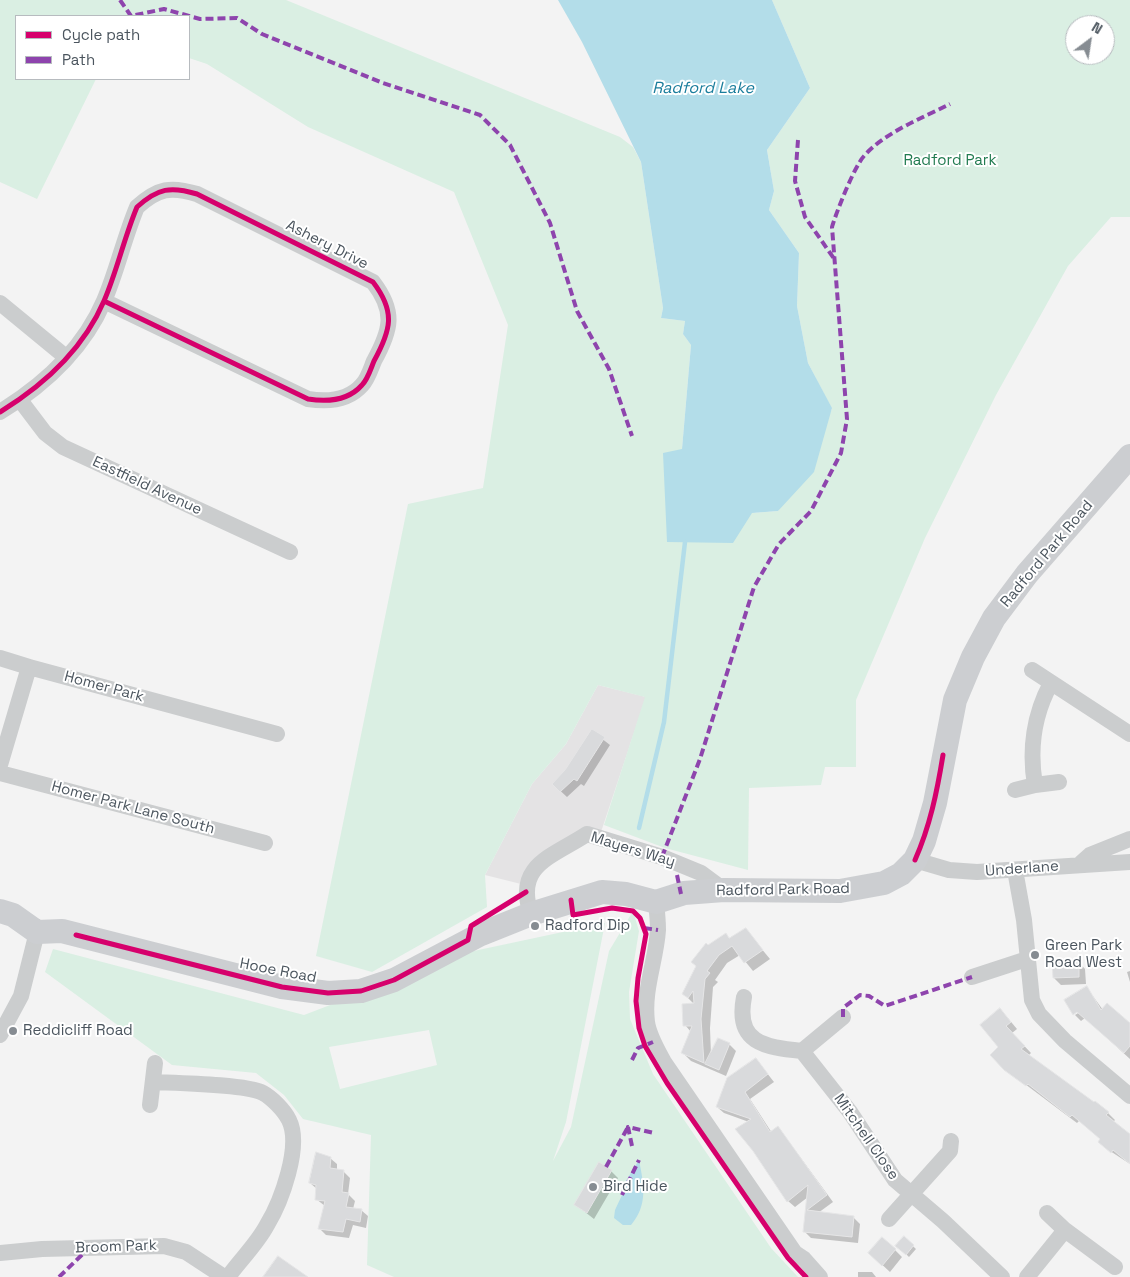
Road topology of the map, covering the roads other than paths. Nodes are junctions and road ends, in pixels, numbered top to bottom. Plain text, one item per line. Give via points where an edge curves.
1 (104, 301) junction
2 (0, 303) edge
3 (67, 358) junction
4 (20, 400) junction
5 (0, 412) edge
6 (1130, 456) edge
7 (290, 552) dead end
8 (0, 658) edge
9 (29, 667) junction
10 (1032, 670) dead end
11 (1051, 683) junction
12 (277, 734) dead end
13 (1130, 734) edge
14 (0, 765) edge
15 (0, 773) edge
16 (1059, 782) dead end
17 (1035, 785) junction
18 (1015, 790) dead end
19 (1130, 839) edge
20 (265, 843) dead end
21 (916, 860) junction
22 (1130, 862) edge
23 (1080, 865) junction
24 (1015, 870) junction
25 (724, 890) junction
26 (656, 902) junction
27 (0, 911) edge
28 (531, 914) junction
29 (37, 932) junction
30 (1027, 959) junction
31 (972, 976) dead end
32 (744, 997) dead end
33 (843, 1017) dead end
34 (0, 1036) edge
35 (802, 1050) junction
36 (155, 1063) dead end
37 (152, 1082) junction
38 (1130, 1096) edge
39 (150, 1105) dead end
40 (951, 1141) dead end
41 (911, 1194) junction
42 (1047, 1213) dead end
43 (889, 1218) dead end
44 (1065, 1230) junction
45 (0, 1253) edge
46 (1115, 1268) dead end
47 (224, 1277) edge
48 (228, 1277) edge
49 (820, 1277) edge
50 (1002, 1277) edge
51 (1027, 1277) edge

1 - 1 street, Ashery Drive via 137,207 148,196 179,188 373,282 384,297 389,316 386,338 362,385 346,396 326,402 308,399
1 - 3 street, Ashery Drive via 91,326
2 - 3 street
3 - 4 street, Ashery Drive via 47,380
4 - 5 street, Ashery Drive
4 - 7 street, Eastfield Avenue via 45,433 63,447
6 - 21 street, Radford Park Road via 1027,574 994,618 973,657 955,700 935,803
8 - 9 street, Homer Park
9 - 12 street, Homer Park
9 - 14 street
10 - 11 street
11 - 13 street
11 - 17 street via 1041,701 1037,718 1032,770
15 - 20 street, Homer Park Lane South
16 - 17 street
17 - 18 street
19 - 23 street via 1090,855
21 - 24 street, Underlane via 949,870
21 - 25 street, Radford Park Road via 884,884 840,891
22 - 23 street, Underlane
23 - 24 street, Underlane
24 - 30 street
25 - 26 street, Radford Park Road via 684,893
25 - 28 street, Mayers Way via 701,873 670,860 587,834 530,873 525,885
26 - 28 street, Hooe Road via 602,892
26 - 49 street via 658,931 646,1008 653,1042 795,1253
27 - 29 street via 13,915
28 - 29 street, Hooe Road via 481,934 394,980 361,991 328,993 282,987 62,931
29 - 34 street via 21,996
30 - 31 street
30 - 38 street via 1032,1000 1040,1014 1065,1041
32 - 35 street via 741,1016 744,1028 762,1044
33 - 35 street
35 - 41 street, Mitchell Close via 850,1112 895,1180
36 - 37 street
37 - 39 street
37 - 48 street via 262,1092 289,1120 294,1140 288,1177 267,1226
40 - 41 street via 950,1150
41 - 43 street
41 - 50 street, Mitchell Close
42 - 44 street
44 - 46 street
44 - 51 street
45 - 47 street, Broom Park via 164,1246 186,1252

